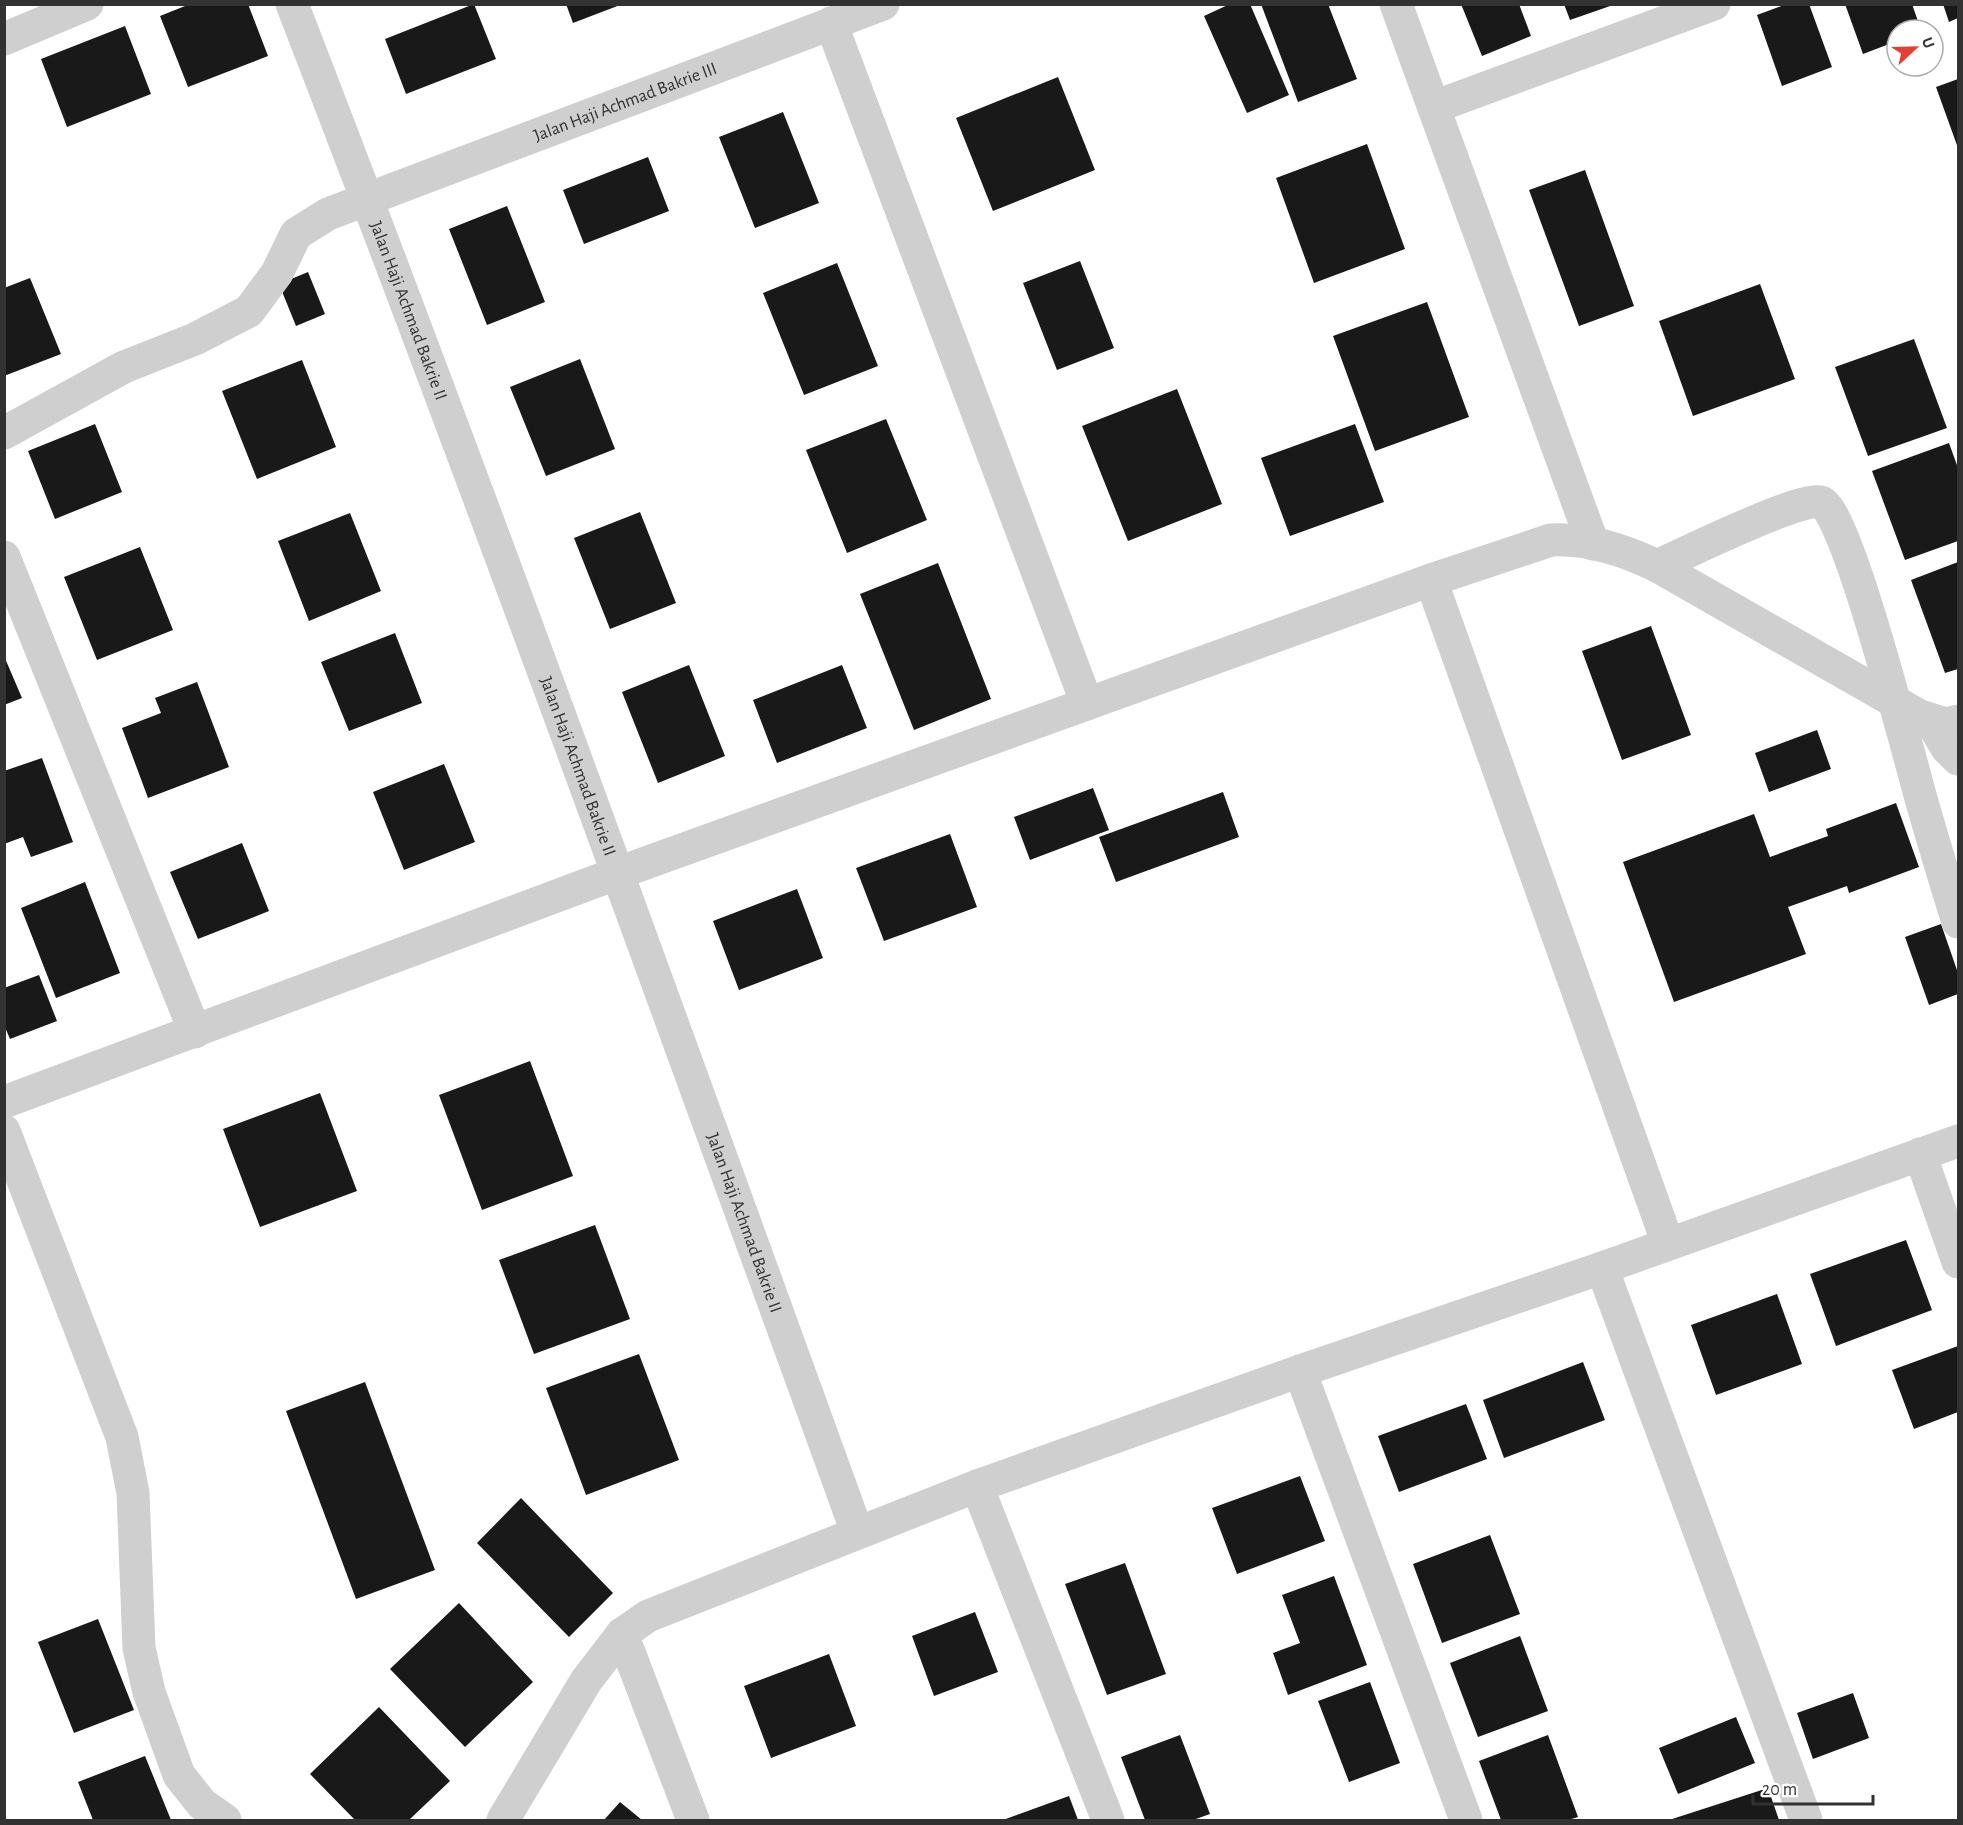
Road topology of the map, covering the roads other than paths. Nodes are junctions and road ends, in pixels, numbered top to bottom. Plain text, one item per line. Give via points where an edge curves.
1 (87, 4) edge
2 (292, 4) edge
3 (883, 4) edge
4 (1396, 4) edge
5 (1714, 4) edge
6 (831, 23) junction
7 (4, 39) edge
8 (1434, 107) junction
9 (368, 200) junction
10 (4, 433) edge
11 (1593, 544) junction
12 (4, 557) edge
13 (1657, 566) junction
14 (1431, 580) junction
15 (1896, 701) junction
16 (1087, 704) junction
17 (1945, 721) edge
18 (1959, 759) edge
19 (618, 873) junction
20 (1959, 922) edge
21 (195, 1032) junction
22 (4, 1102) edge
23 (4, 1131) edge
24 (1959, 1141) edge
25 (1920, 1154) junction
26 (1668, 1244) junction
27 (1959, 1262) edge
28 (1602, 1268) junction
29 (1300, 1371) junction
30 (977, 1486) junction
31 (857, 1532) junction
32 (622, 1634) junction
33 (225, 1821) edge
34 (503, 1821) edge
35 (693, 1821) edge
36 (1108, 1821) edge
37 (1466, 1821) edge
38 (1806, 1821) edge

1 - 7 street
2 - 9 street, Jalan Haji Achmad Bakrie II
3 - 6 street, Jalan Haji Achmad Bakrie III
4 - 8 street
5 - 8 street
6 - 9 street, Jalan Haji Achmad Bakrie III
6 - 16 street
8 - 11 street
9 - 10 street, Jalan Haji Achmad Bakrie III via 327,214 296,234 277,273 249,311 195,339 124,367
9 - 19 street, Jalan Haji Achmad Bakrie II
11 - 13 street via 1626,551
11 - 14 street via 1551,540
12 - 21 street
13 - 15 street
13 - 15 street via 1761,519 1812,500 1822,502 1830,510 1844,542
14 - 16 street
14 - 26 street
15 - 17 street
15 - 20 street via 1923,807
16 - 19 street
17 - 18 street via 1947,748
19 - 21 street
19 - 31 street, Jalan Haji Achmad Bakrie II
21 - 22 street
23 - 33 street via 122,1437 133,1493 139,1648 149,1692 178,1774 202,1804
24 - 25 street
25 - 26 street
25 - 27 street
26 - 28 street
28 - 29 street
28 - 38 street
29 - 30 street
29 - 37 street
30 - 31 street
30 - 36 street
31 - 32 street via 681,1601 648,1616
32 - 34 street via 586,1681
32 - 35 street

